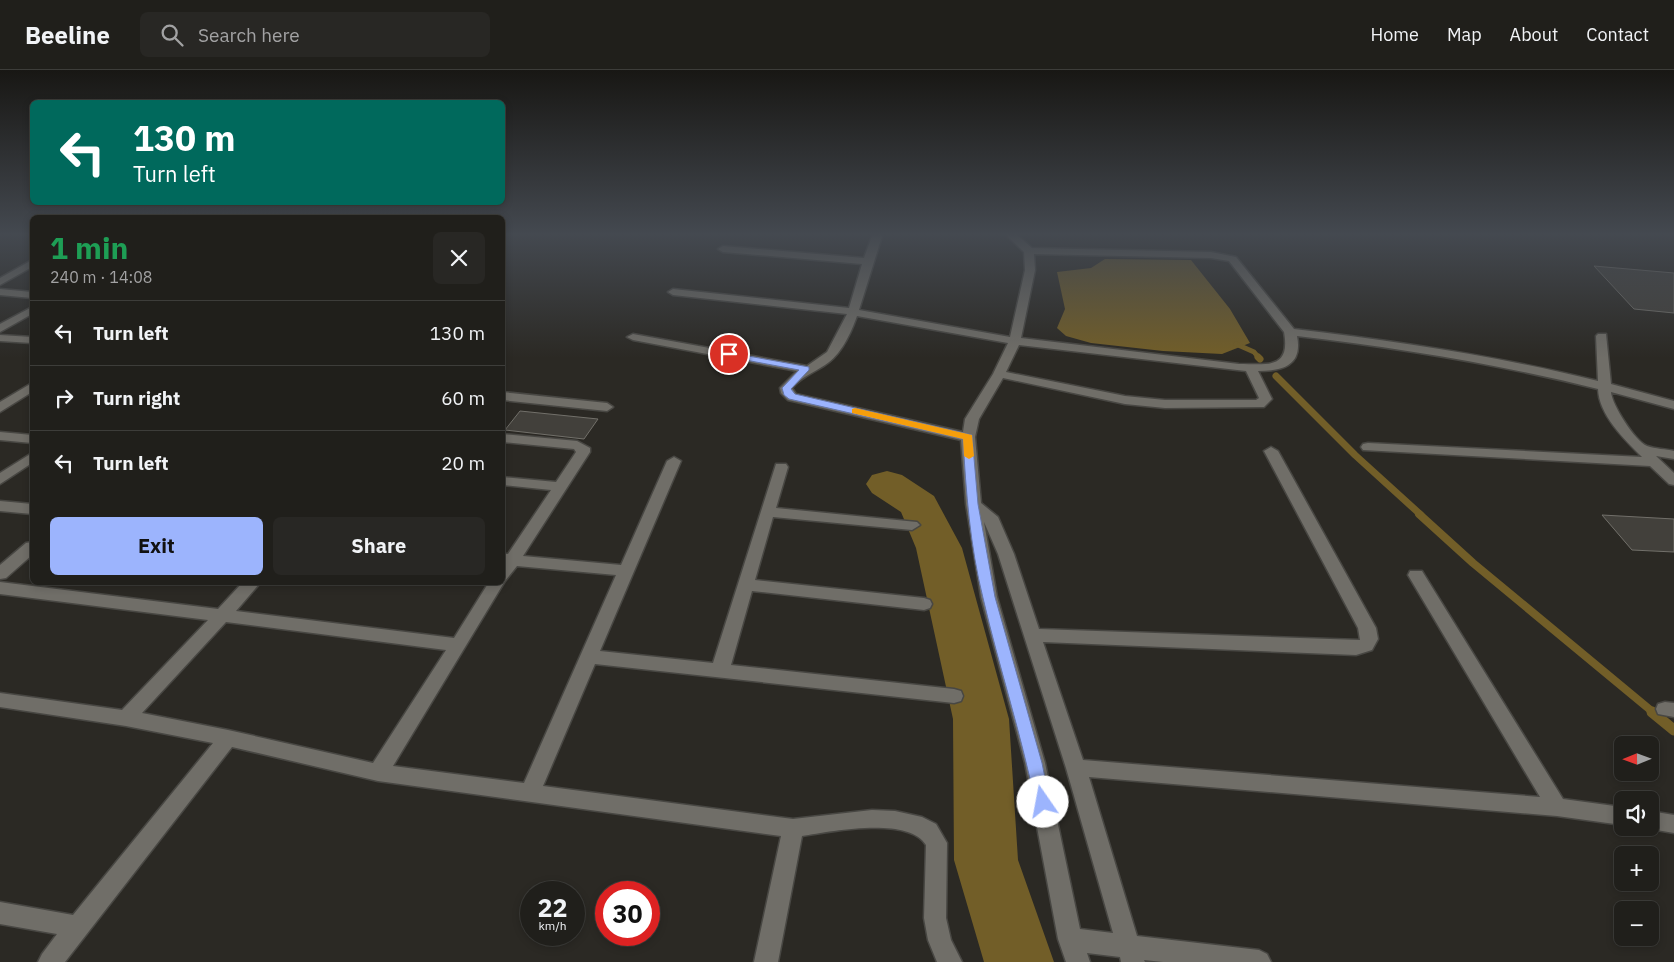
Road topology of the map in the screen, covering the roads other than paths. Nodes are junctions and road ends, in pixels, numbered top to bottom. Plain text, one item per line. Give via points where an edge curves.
1 (12, 275) edge
2 (865, 275) edge
3 (1029, 275) edge
4 (1245, 275) edge
5 (0, 282) edge
6 (0, 292) edge
7 (673, 292) dead end
8 (30, 295) edge
9 (30, 311) edge
10 (855, 312) junction
11 (0, 329) edge
12 (1290, 332) junction
13 (1602, 336) dead end
14 (633, 337) dead end
15 (0, 338) edge
16 (30, 340) edge
17 (1014, 340) junction
18 (806, 368) junction
19 (1251, 369) junction
20 (998, 374) junction
21 (1604, 386) junction
22 (30, 387) edge
23 (505, 396) edge
24 (1674, 405) edge
25 (607, 407) dead end
26 (0, 408) edge
27 (0, 436) edge
28 (968, 437) junction
29 (505, 438) edge
30 (30, 439) edge
31 (1368, 447) dead end
32 (1641, 449) junction
33 (1271, 451) dead end
34 (1674, 455) edge
35 (30, 458) edge
36 (674, 461) dead end
37 (1655, 462) junction
38 (781, 467) dead end
39 (0, 480) edge
40 (505, 481) edge
41 (1674, 481) edge
42 (561, 487) junction
43 (973, 504) junction
44 (0, 506) edge
45 (30, 509) edge
46 (768, 512) junction
47 (912, 524) dead end
48 (30, 549) edge
49 (508, 560) edge
50 (627, 571) junction
51 (0, 574) edge
52 (1416, 575) dead end
53 (250, 585) edge
54 (496, 585) edge
55 (746, 585) junction
56 (0, 588) edge
57 (924, 604) dead end
58 (221, 615) junction
59 (1033, 635) junction
60 (458, 645) junction
61 (590, 657) junction
62 (720, 671) junction
63 (954, 696) dead end
64 (0, 700) edge
65 (126, 718) junction
66 (228, 738) junction
67 (1076, 768) junction
68 (378, 772) junction
69 (530, 792) junction
70 (1557, 807) junction
71 (1614, 815) edge
72 (1659, 822) edge
73 (1674, 824) edge
74 (793, 828) junction
75 (0, 912) edge
76 (78, 926) junction
77 (1070, 939) junction
78 (1130, 954) edge
79 (50, 962) edge
80 (766, 962) edge
81 (950, 962) edge
82 (1078, 962) edge
83 (1259, 962) edge

1 - 5 street
2 - 10 street
3 - 17 street
4 - 12 street
6 - 8 street
7 - 10 street
9 - 11 street
10 - 17 street
10 - 18 street via 831,354
12 - 19 street via 1293,347 1288,359 1278,367
12 - 21 street via 1387,342 1463,355
13 - 21 street
14 - 18 street
15 - 16 street
17 - 19 street
17 - 20 street
18 - 28 street via 786,388 787,393
19 - 20 street via 1266,399 1260,404 1165,404 1125,400
20 - 28 street via 972,419
21 - 24 street
21 - 32 street via 1609,408
22 - 26 street
23 - 25 street
27 - 30 street
28 - 43 street
29 - 42 street via 583,448
31 - 37 street
32 - 34 street
32 - 37 street
33 - 59 street via 1367,628 1369,639 1366,645 1356,648
35 - 39 street
36 - 50 street
37 - 41 street
38 - 46 street
40 - 42 street
42 - 49 street
43 - 59 street via 990,517 996,528
43 - 77 street via 989,597 1035,763
44 - 45 street
46 - 47 street
46 - 55 street
48 - 51 street
49 - 50 street
50 - 61 street
52 - 70 street
53 - 58 street
54 - 60 street
55 - 57 street
55 - 62 street
56 - 58 street
58 - 60 street
58 - 65 street
59 - 67 street
60 - 68 street
61 - 62 street
61 - 69 street
62 - 63 street
64 - 65 street
65 - 66 street
66 - 68 street
66 - 76 street
67 - 70 street
67 - 78 street
68 - 69 street
69 - 74 street
70 - 71 street
72 - 73 street
74 - 80 street
74 - 81 street via 846,819 875,819 919,824 930,830 936,843 936,927 940,946
75 - 76 street
76 - 79 street
77 - 78 street
77 - 82 street
78 - 83 street

